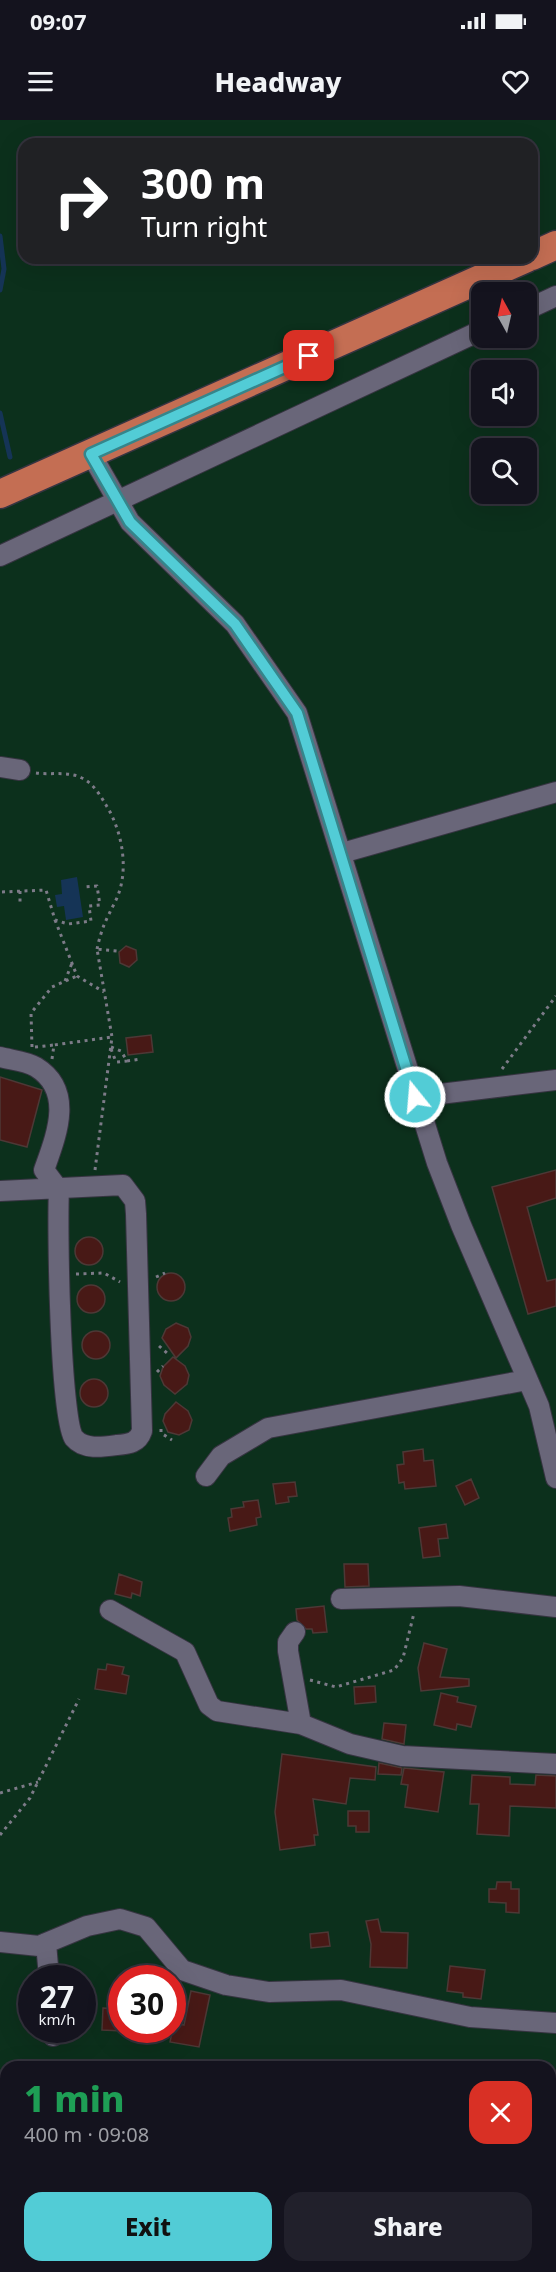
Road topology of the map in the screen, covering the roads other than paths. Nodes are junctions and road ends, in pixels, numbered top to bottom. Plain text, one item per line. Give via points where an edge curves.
1 (556, 245) edge
2 (538, 253) edge
3 (514, 264) edge
4 (556, 296) edge
5 (537, 305) edge
6 (471, 335) edge
7 (91, 454) junction
8 (0, 494) edge
9 (117, 501) junction
10 (0, 556) edge
11 (0, 767) edge
12 (20, 770) road end
13 (556, 792) edge
14 (342, 853) junction
15 (0, 1057) edge
16 (556, 1080) edge
17 (415, 1097) junction
18 (59, 1190) junction
19 (0, 1191) edge
20 (527, 1380) junction
21 (206, 1476) dead end
22 (556, 1478) edge
23 (341, 1599) dead end
24 (556, 1606) edge
25 (110, 1610) dead end
26 (294, 1632) dead end
27 (301, 1724) junction
28 (556, 1764) edge
29 (0, 1942) edge
30 (46, 1943) junction
31 (48, 1965) edge
32 (556, 2023) edge

1 - 2 highway
3 - 7 highway
4 - 5 street
6 - 9 street
7 - 8 highway
7 - 9 street
9 - 10 street
9 - 14 street via 130,522 235,624 285,694 297,713
11 - 12 street
13 - 14 street
14 - 17 street
15 - 18 street via 35,1066 50,1078 61,1112 44,1170
16 - 17 street
17 - 20 street via 461,1225
18 - 18 street via 123,1185 135,1201 142,1431 133,1443 93,1447 81,1444 74,1437 67,1416
18 - 19 street
20 - 21 street via 268,1428 221,1456
20 - 22 street via 539,1406
23 - 24 street via 459,1596
25 - 27 street via 185,1652 214,1710
26 - 27 street via 288,1642
27 - 28 street via 350,1744 402,1756
29 - 30 street via 33,1947
30 - 31 street
30 - 32 street via 87,1926 120,1919 146,1927 182,1970 217,1983 269,1992 341,1990 470,2017

